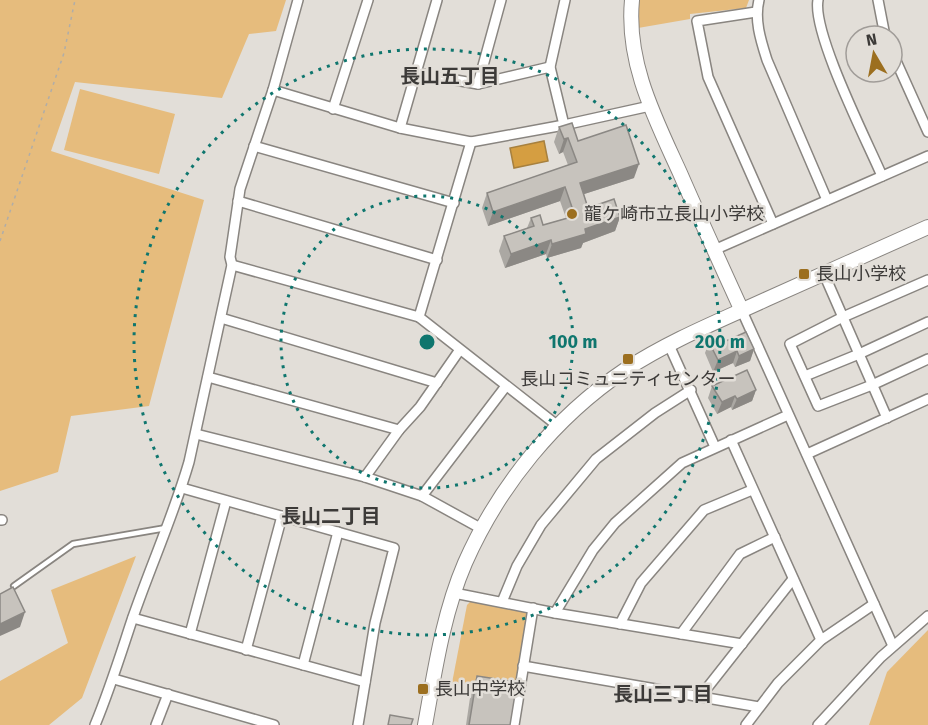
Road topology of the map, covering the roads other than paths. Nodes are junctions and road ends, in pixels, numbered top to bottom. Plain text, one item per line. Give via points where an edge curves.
1 (298, 0) edge
2 (368, 0) edge
3 (437, 0) edge
4 (501, 0) edge
5 (565, 0) edge
6 (632, 0) edge
7 (759, 0) edge
8 (818, 0) edge
9 (878, 0) edge
10 (756, 12) junction
11 (883, 24) edge
12 (550, 67) junction
13 (416, 73) junction
14 (904, 79) edge
15 (478, 84) junction
16 (273, 90) junction
17 (650, 106) junction
18 (333, 109) junction
19 (564, 124) junction
20 (400, 128) junction
21 (928, 132) edge
22 (471, 142) junction
23 (254, 146) junction
24 (928, 156) edge
25 (882, 176) junction
26 (827, 200) junction
27 (238, 201) junction
28 (454, 203) junction
29 (773, 224) junction
30 (928, 227) edge
31 (714, 250) junction
32 (437, 260) junction
33 (232, 265) junction
34 (824, 274) junction
35 (928, 280) edge
36 (742, 311) junction
37 (418, 317) junction
38 (843, 317) junction
39 (221, 318) junction
40 (928, 322) edge
41 (669, 345) junction
42 (459, 351) junction
43 (859, 354) junction
44 (928, 359) edge
45 (805, 376) junction
46 (208, 377) junction
47 (437, 383) junction
48 (872, 385) junction
49 (506, 386) junction
50 (691, 390) junction
51 (928, 399) edge
52 (788, 415) junction
53 (887, 418) junction
54 (558, 426) junction
55 (399, 430) junction
56 (196, 434) junction
57 (731, 440) junction
58 (715, 447) junction
59 (807, 454) junction
60 (365, 477) junction
61 (182, 488) junction
62 (752, 490) junction
63 (422, 496) junction
64 (226, 501) junction
65 (282, 516) junction
66 (166, 528) junction
67 (482, 529) junction
68 (338, 532) junction
69 (775, 537) junction
70 (793, 579) junction
71 (14, 586) edge
72 (454, 593) junction
73 (502, 602) junction
74 (874, 604) junction
75 (533, 608) junction
76 (555, 613) junction
77 (928, 616) edge
78 (133, 618) junction
79 (620, 624) junction
80 (190, 634) junction
81 (681, 634) junction
82 (821, 640) junction
83 (741, 644) junction
84 (893, 646) junction
85 (246, 650) junction
86 (303, 665) junction
87 (523, 666) junction
88 (114, 679) junction
89 (364, 682) junction
90 (168, 694) junction
91 (700, 697) junction
92 (759, 707) junction
93 (517, 724) edge
94 (96, 725) edge
95 (156, 725) edge
96 (274, 725) edge
97 (358, 725) edge
98 (425, 725) edge
99 (746, 725) edge
100 (818, 725) edge

1 - 16 street
2 - 18 street
3 - 13 street
4 - 15 street
5 - 12 street
6 - 17 street via 634,53
7 - 10 street
8 - 25 street via 816,8 824,42
9 - 11 street
10 - 26 street via 767,60
10 - 29 street via 697,21 708,77
12 - 15 street
12 - 19 street
13 - 15 street
13 - 20 street
14 - 21 street
16 - 18 street
16 - 23 street
17 - 19 street
17 - 31 street
18 - 20 street
19 - 22 street
20 - 22 street
22 - 28 street
23 - 27 street
23 - 28 street
24 - 25 street
25 - 26 street
26 - 29 street
27 - 32 street
27 - 33 street
28 - 32 street
29 - 31 street
30 - 34 street
31 - 36 street
32 - 37 street
33 - 37 street
33 - 39 street
34 - 36 street
34 - 38 street
35 - 38 street
36 - 41 street
36 - 52 street
37 - 42 street
38 - 43 street
38 - 45 street via 790,344
39 - 46 street
39 - 47 street
40 - 43 street
41 - 50 street
41 - 54 street via 625,370
42 - 47 street
42 - 49 street
43 - 45 street
43 - 48 street
44 - 48 street
45 - 48 street via 818,406
46 - 55 street
46 - 56 street
47 - 55 street
48 - 53 street
49 - 54 street
49 - 63 street
50 - 58 street
50 - 73 street via 596,459 541,525 516,566
51 - 53 street
52 - 57 street
52 - 59 street
53 - 59 street
54 - 67 street via 502,493
55 - 60 street
56 - 60 street
56 - 61 street
57 - 58 street
57 - 62 street
58 - 76 street via 682,463 615,522
59 - 74 street
60 - 63 street
61 - 64 street
61 - 66 street
62 - 69 street
62 - 79 street via 704,510 641,583
63 - 67 street
64 - 65 street
64 - 80 street
65 - 68 street
65 - 85 street
66 - 71 lane via 73,544
66 - 78 street
67 - 72 street
68 - 86 street
68 - 89 street via 394,548
69 - 70 street
69 - 81 street via 740,554
70 - 82 street
70 - 83 street
72 - 73 street
72 - 98 street via 441,637
73 - 75 street
74 - 82 street
74 - 84 street
75 - 76 street
75 - 87 street
76 - 79 street
77 - 84 street
78 - 80 street
78 - 88 street
79 - 81 street
80 - 85 street
81 - 83 street
82 - 92 street
83 - 91 street
84 - 100 street
85 - 86 street
86 - 89 street
87 - 91 street
87 - 93 street
88 - 90 street
88 - 94 street
89 - 97 street
90 - 95 street
90 - 96 street
91 - 92 street
92 - 99 street

